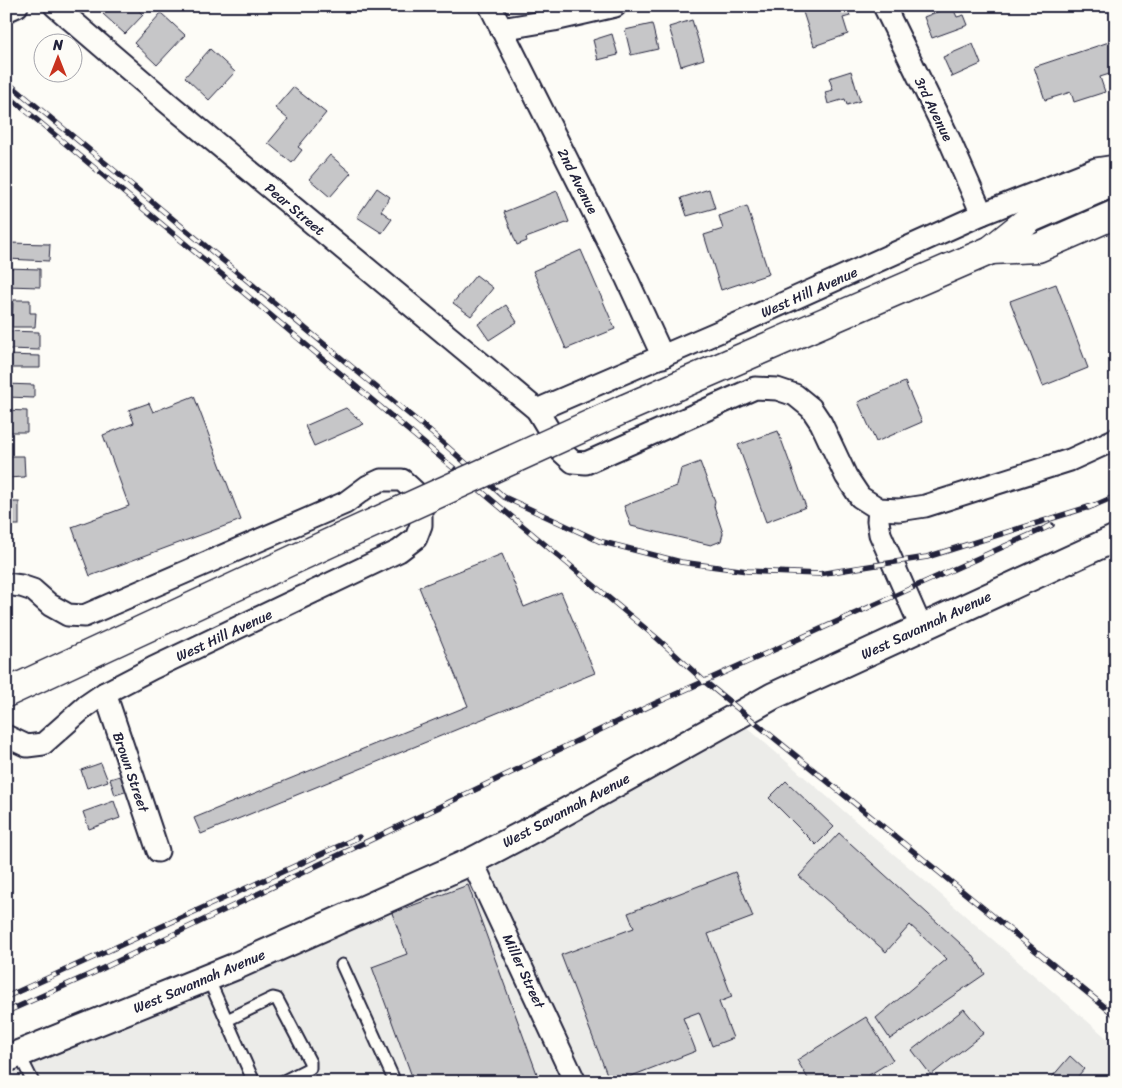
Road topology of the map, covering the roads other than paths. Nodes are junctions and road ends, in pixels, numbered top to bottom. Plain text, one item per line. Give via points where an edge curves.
1 (17, 6) edge
2 (55, 6) edge
3 (490, 6) edge
4 (615, 6) edge
5 (884, 6) edge
6 (6, 11) edge
7 (501, 29) junction
8 (1116, 166) edge
9 (1116, 181) edge
10 (982, 214) junction
11 (1116, 214) edge
12 (991, 250) junction
13 (663, 357) junction
14 (537, 410) junction
15 (1116, 440) edge
16 (879, 509) junction
17 (1116, 538) edge
18 (6, 584) edge
19 (920, 627) junction
20 (6, 693) edge
21 (104, 693) junction
22 (6, 736) edge
23 (158, 851) dead end
24 (472, 860) junction
25 (342, 964) dead end
26 (208, 978) junction
27 (226, 1020) junction
28 (13, 1057) edge
29 (33, 1082) edge
30 (254, 1082) edge
31 (282, 1082) edge
32 (395, 1082) edge
33 (575, 1082) edge

1 - 6 street
2 - 14 street, Pear Street
3 - 7 street, 2nd Avenue
4 - 7 street
5 - 10 street, 3rd Avenue
7 - 13 street, 2nd Avenue
8 - 10 street, West Hill Avenue via 1088,172
9 - 12 highway via 1031,218
10 - 13 street, West Hill Avenue
11 - 12 highway via 1038,248
12 - 20 highway, bridge via 624,410
13 - 14 street, West Hill Avenue
14 - 16 street via 562,452 573,462 586,463 755,388 777,389 795,395 811,408 850,483 860,497
15 - 16 street via 1070,460 925,506
16 - 19 street via 880,534
17 - 19 street, West Savannah Avenue
18 - 21 street, West Hill Avenue via 33,590 68,615 84,616 345,503 381,480 402,480 415,492 421,524 416,538 398,551
19 - 24 street, West Savannah Avenue via 773,696
21 - 22 street, West Hill Avenue via 43,744 27,746
21 - 23 street, Brown Street
24 - 26 street, West Savannah Avenue
24 - 33 street, Miller Street
25 - 32 lane
26 - 27 lane
26 - 28 street, West Savannah Avenue
27 - 30 lane
27 - 31 lane via 272,998 277,999 310,1062 310,1068
28 - 29 lane

